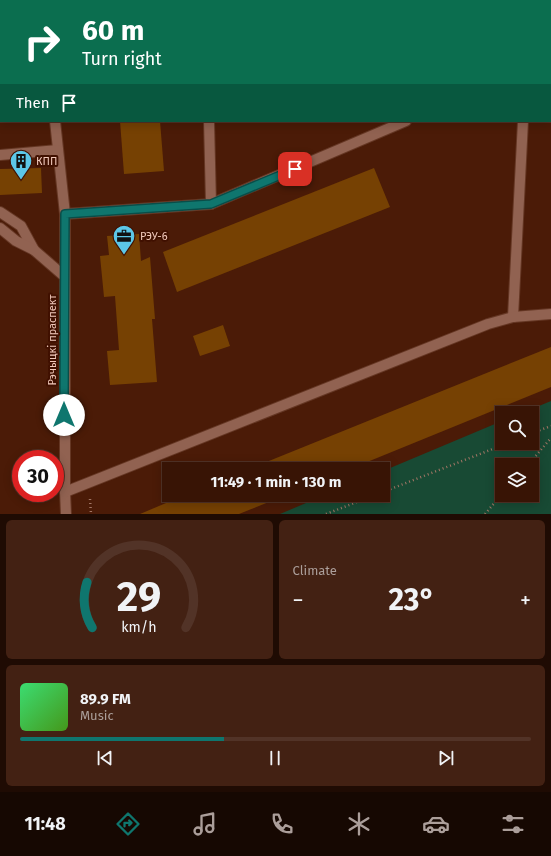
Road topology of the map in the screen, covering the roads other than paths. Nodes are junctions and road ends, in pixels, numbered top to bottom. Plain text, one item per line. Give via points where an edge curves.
1 (55, 122) edge
2 (209, 122) edge
3 (404, 122) edge
4 (523, 122) edge
5 (58, 150) junction
6 (0, 155) edge
7 (211, 204) junction
8 (0, 212) edge
9 (65, 214) junction
10 (0, 228) edge
11 (34, 250) junction
12 (64, 276) junction
13 (551, 314) edge
14 (513, 316) junction
15 (65, 492) junction
16 (66, 514) edge

1 - 5 street, Рэчыцкі праспект
2 - 7 street
3 - 7 street
4 - 14 street
5 - 6 street
5 - 9 street, Рэчыцкі праспект
7 - 9 street
8 - 11 street via 21,226
9 - 12 street, Рэчыцкі праспект
10 - 11 street via 16,241
11 - 12 street
12 - 15 street, Рэчыцкі праспект
13 - 14 street
14 - 15 street
15 - 16 street, Рэчыцкі праспект

